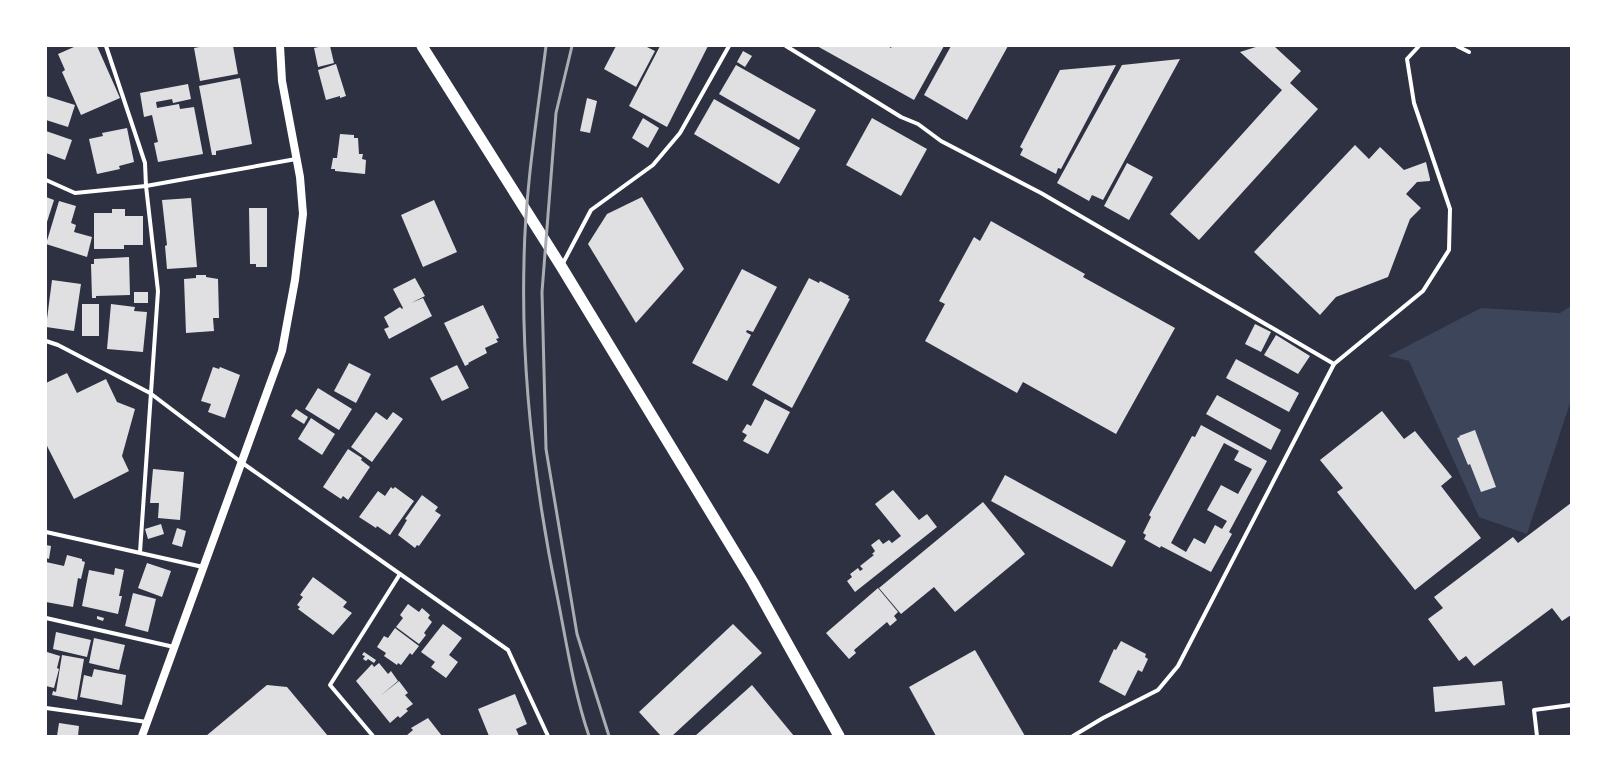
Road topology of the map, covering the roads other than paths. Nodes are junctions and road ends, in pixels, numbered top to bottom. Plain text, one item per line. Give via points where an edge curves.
1 (106, 46) edge
2 (280, 46) edge
3 (422, 46) edge
4 (729, 46) edge
5 (786, 46) edge
6 (1419, 46) edge
7 (1457, 46) edge
8 (1469, 52) dead end
9 (296, 159) junction
10 (46, 180) edge
11 (146, 186) junction
12 (562, 266) junction
13 (46, 341) edge
14 (1334, 364) junction
15 (150, 393) junction
16 (241, 462) junction
17 (46, 532) edge
18 (140, 552) junction
19 (203, 567) junction
20 (400, 574) junction
21 (46, 618) edge
22 (174, 647) junction
23 (1571, 705) edge
24 (46, 708) edge
25 (147, 723) junction
26 (142, 736) edge
27 (373, 736) edge
28 (548, 736) edge
29 (839, 736) edge
30 (1073, 736) edge
31 (1537, 736) edge

1 - 11 street via 145,163
2 - 9 main road via 282,81
3 - 12 highway
4 - 12 street via 680,133 653,164 591,210
5 - 14 street via 901,117 918,124 941,141 1041,193
6 - 14 street via 1407,60 1414,103 1450,208 1449,250 1423,291
7 - 8 street
9 - 11 street
9 - 16 main road via 303,214 295,280 282,351
10 - 11 street via 75,192
11 - 15 street via 158,291
12 - 29 highway via 753,582
13 - 15 street
14 - 30 street via 1178,666 1158,690
15 - 16 street
15 - 18 street
16 - 19 main road
16 - 20 street
17 - 18 street
18 - 19 street
19 - 22 main road
20 - 27 street via 330,685
20 - 28 street via 508,650
21 - 22 street
22 - 25 main road
23 - 31 street via 1534,710
24 - 25 street
25 - 26 main road

